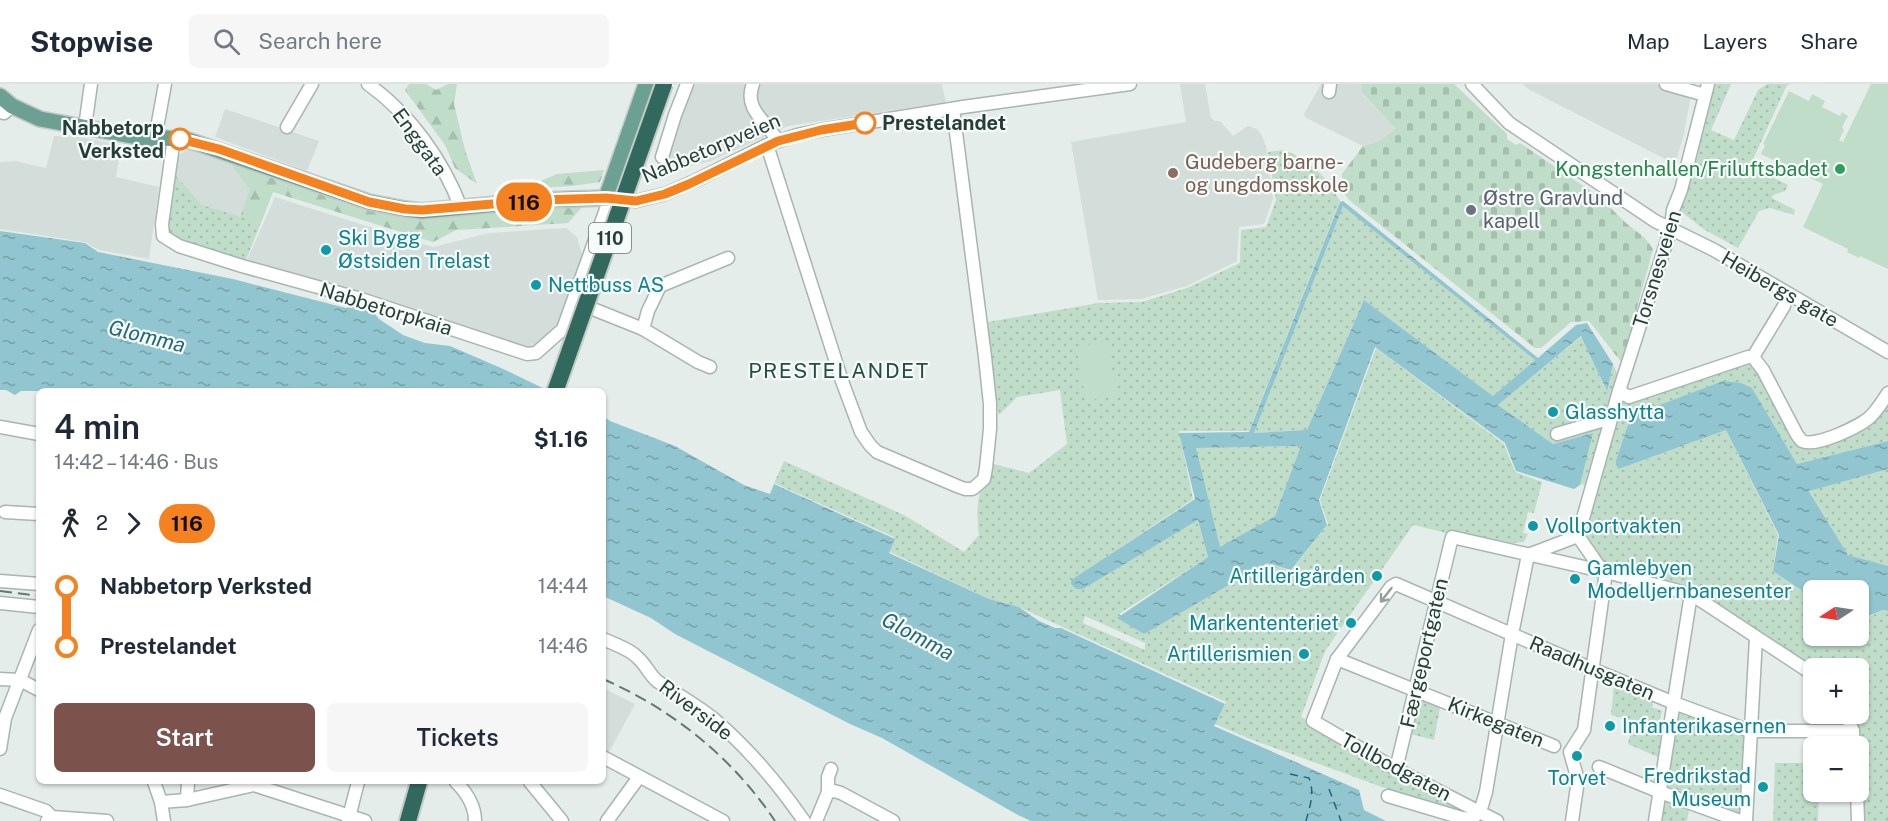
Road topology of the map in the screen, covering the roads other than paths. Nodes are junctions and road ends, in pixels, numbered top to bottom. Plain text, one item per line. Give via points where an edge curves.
1 (91, 84) edge
2 (165, 84) edge
3 (312, 84) edge
4 (368, 84) edge
5 (646, 84) edge
6 (664, 84) edge
7 (687, 84) edge
8 (753, 84) edge
9 (1130, 84) edge
10 (1472, 84) edge
11 (1666, 84) edge
12 (1058, 89) edge
13 (1706, 89) edge
14 (0, 96) edge
15 (6, 109) edge
16 (953, 109) junction
17 (85, 127) junction
18 (287, 127) dead end
19 (155, 138) junction
20 (174, 138) junction
21 (773, 143) junction
22 (662, 158) dead end
23 (608, 198) junction
24 (461, 208) junction
25 (1671, 228) junction
26 (728, 258) dead end
27 (574, 301) junction
28 (1784, 306) dead end
29 (643, 328) junction
30 (1888, 352) edge
31 (1754, 357) junction
32 (711, 367) dead end
33 (556, 388) edge
34 (1619, 391) junction
35 (1888, 393) edge
36 (1611, 418) junction
37 (0, 427) edge
38 (36, 433) edge
39 (1557, 434) dead end
40 (5, 512) dead end
41 (36, 514) edge
42 (1578, 536) junction
43 (1528, 555) junction
44 (1606, 572) junction
45 (0, 581) edge
46 (36, 584) edge
47 (1691, 594) junction
48 (1436, 602) junction
49 (0, 603) edge
50 (36, 607) edge
51 (1512, 634) junction
52 (36, 638) edge
53 (1756, 638) junction
54 (606, 640) edge
55 (1337, 659) junction
56 (1803, 668) edge
57 (1592, 669) junction
58 (0, 679) edge
59 (20, 680) junction
60 (36, 688) edge
61 (1415, 690) junction
62 (1674, 703) junction
63 (1497, 723) junction
64 (1850, 724) edge
65 (1750, 731) junction
66 (1853, 731) junction
67 (1853, 736) edge
68 (1554, 746) dead end
69 (0, 749) edge
70 (606, 760) edge
71 (1599, 767) dead end
72 (831, 769) dead end
73 (1396, 769) junction
74 (639, 777) junction
75 (155, 784) edge
76 (188, 784) edge
77 (358, 784) edge
78 (458, 784) edge
79 (532, 784) edge
80 (417, 788) edge
81 (828, 792) junction
82 (1660, 792) junction
83 (0, 795) edge
84 (1388, 796) dead end
85 (187, 800) junction
86 (161, 802) junction
87 (1857, 802) edge
88 (1480, 812) junction
89 (49, 819) edge
90 (349, 819) edge
91 (106, 821) edge
92 (164, 821) edge
93 (365, 821) edge
94 (408, 821) edge
95 (475, 821) edge
96 (562, 821) edge
97 (607, 821) edge
98 (723, 821) edge
99 (804, 821) edge
100 (816, 821) edge
101 (893, 821) edge
102 (1497, 821) edge
103 (1572, 821) edge
104 (1655, 821) edge
105 (1740, 821) edge
106 (1746, 821) edge
107 (1858, 821) edge

1 - 17 street
2 - 19 street
3 - 18 street
4 - 24 street, Enggata via 416,130 443,170
5 - 23 main road
6 - 33 highway, 110, bridge
7 - 22 street
8 - 21 street via 751,104
9 - 12 street, Nabbetorpveien
10 - 25 street, Heibergs gate via 1509,123
11 - 13 street
12 - 16 street, Nabbetorpveien
13 - 25 street, Torsnesveien
14 - 15 main road, Nabbetorpveien
15 - 17 main road, Nabbetorpveien
16 - 21 street, Nabbetorpveien via 821,130
16 - 21 street via 990,404 984,479 972,489 877,452 865,439 842,381
17 - 19 main road, Nabbetorpveien
19 - 20 main road, Nabbetorpveien
20 - 24 main road, Nabbetorpveien via 219,149 389,207
20 - 27 street, Nabbetorpkaia via 162,224 163,236 179,246 361,299 526,354 536,354 563,329
21 - 23 street, Nabbetorpveien via 665,194 636,201
23 - 24 main road, Nabbetorpveien
23 - 27 street, Nabbetorpkaia
25 - 30 street, Heibergs gate
25 - 34 street, Torsnesveien
26 - 29 street via 660,286
27 - 29 street
28 - 31 street
29 - 32 street
31 - 34 street via 1629,397
31 - 35 street via 1796,433 1807,442 1854,428 1870,417
34 - 36 street, Torsnesveien
36 - 39 street
36 - 42 street, Torsnesveien
37 - 38 street
40 - 41 street
42 - 43 street
42 - 44 street
43 - 44 street
43 - 48 street, Færgeportgaten via 1452,537
43 - 51 street
44 - 47 street
44 - 57 street
45 - 46 street
47 - 53 street
47 - 62 street
48 - 51 street, Raadhusgaten
48 -> 55 street, Raadhusgaten via 1396,584
48 - 61 street, Færgeportgaten
49 - 50 street
51 - 57 street, Raadhusgaten
51 - 63 street
52 - 59 street
53 - 56 street
53 - 65 street
54 - 99 street, Riverside via 636,655 651,676 713,718 735,738
55 - 61 street, Kirkegaten
55 - 73 street, Tollbodgaten via 1313,721
57 - 62 street, Raadhusgaten
57 - 103 street via 1584,729 1570,752 1578,780
58 - 59 street
59 - 60 street
59 - 69 street via 5,718
61 - 63 street, Kirkegaten
61 - 73 street, Færgeportgaten
62 - 65 street, Raadhusgaten
62 - 82 street
63 - 68 street, Kirkegaten
63 - 88 street
64 - 66 street
65 - 66 street
65 - 106 street
66 - 67 street
70 - 74 street
71 - 82 street
72 - 81 street
73 - 88 street, Tollbodgaten
74 - 97 street
74 - 98 street
75 - 86 street
76 - 85 street
77 - 90 street
78 - 95 street via 472,805
79 - 96 street
80 - 94 highway
81 - 100 street
81 - 101 street via 842,793
82 - 104 street
82 - 105 street
83 - 89 street via 46,811
84 - 88 street via 1462,818 1471,819
85 - 86 street
85 - 90 street via 254,785
86 - 92 street
87 - 107 street
88 - 102 street, Tollbodgaten
89 - 91 street
90 - 93 street

